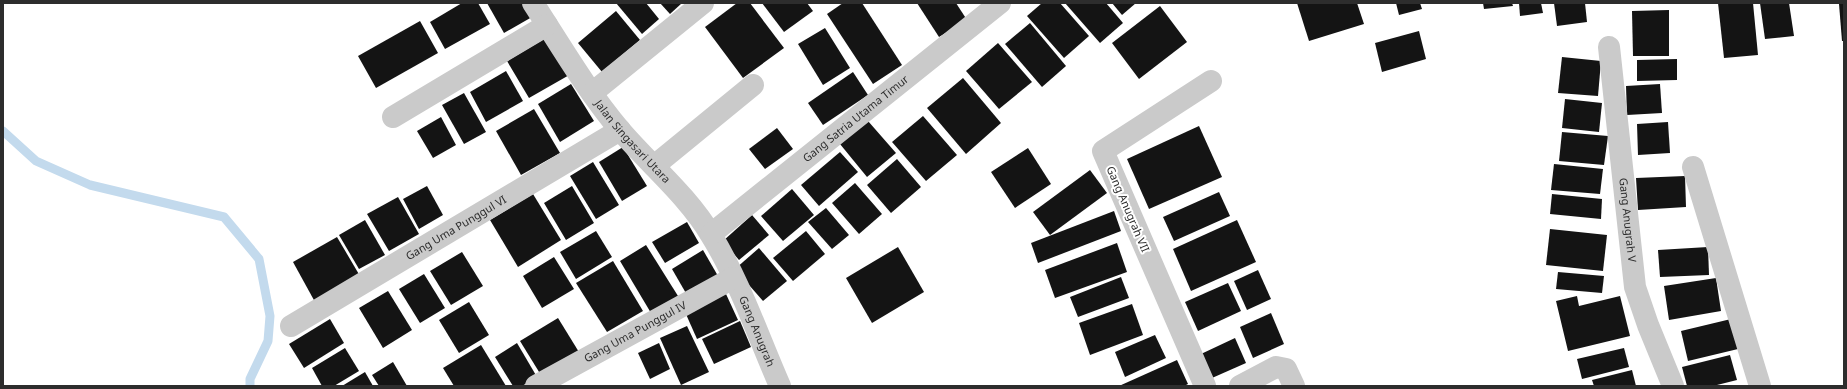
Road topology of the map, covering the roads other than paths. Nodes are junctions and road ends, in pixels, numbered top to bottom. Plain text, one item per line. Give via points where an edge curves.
1 (533, 3) edge
2 (703, 3) edge
3 (1000, 3) edge
4 (547, 25) junction
5 (1609, 47) dead end
6 (1211, 81) dead end
7 (753, 85) dead end
8 (592, 93) junction
9 (393, 117) dead end
10 (620, 130) junction
11 (654, 166) junction
12 (1693, 167) dead end
13 (711, 234) junction
14 (733, 278) junction
15 (291, 326) dead end
16 (536, 386) edge
17 (780, 386) edge
18 (1204, 386) edge
19 (1240, 386) edge
20 (1294, 386) edge
21 (1672, 386) edge
22 (1760, 386) edge

1 - 4 street, Jalan Singasari Utara
2 - 8 street
3 - 13 street, Gang Satria Utama Timur
4 - 8 street, Jalan Singasari Utara
4 - 9 street
5 - 21 street, Gang Anugrah V via 1635,287
6 - 18 street, Gang Anugrah VII via 1103,150
7 - 11 street
8 - 10 street, Jalan Singasari Utara
10 - 11 street, Jalan Singasari Utara
10 - 15 street, Gang Uma Punggul VI
11 - 13 street, Jalan Singasari Utara via 681,194
12 - 22 street
13 - 14 street, Jalan Singasari Utara
14 - 16 street, Gang Uma Punggul IV
14 - 17 street, Gang Anugrah
19 - 20 street via 1276,367 1286,368

